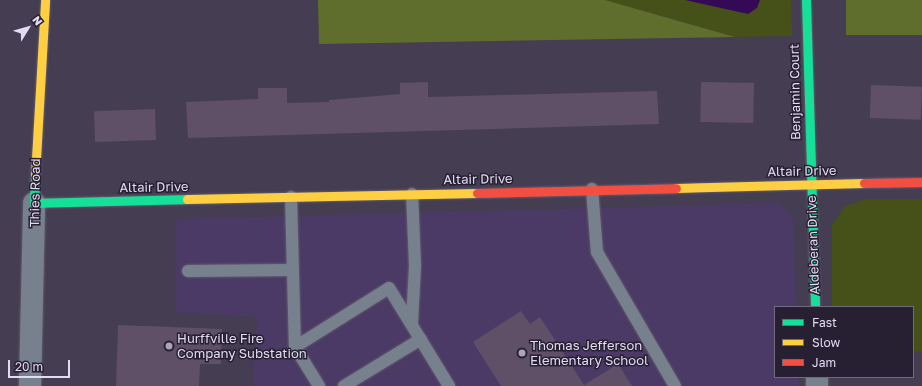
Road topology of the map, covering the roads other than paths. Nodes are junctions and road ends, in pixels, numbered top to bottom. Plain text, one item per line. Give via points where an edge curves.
1 (45, 0) edge
2 (806, 0) edge
3 (922, 182) edge
4 (811, 184) junction
5 (592, 189) junction
6 (412, 194) junction
7 (292, 197) junction
8 (34, 203) junction
9 (294, 270) junction
10 (188, 271) dead end
11 (815, 306) edge
12 (412, 323) junction
13 (422, 339) junction
14 (295, 347) junction
15 (30, 386) edge
16 (319, 386) edge
17 (344, 386) edge
18 (449, 386) edge
19 (675, 386) edge

1 - 8 street, Thies Road
2 - 4 street, Benjamin Court
3 - 4 street, Altair Drive
4 - 5 street, Altair Drive
4 - 11 street, Aldeberan Drive
5 - 6 street, Altair Drive
5 - 19 lane via 596,252
6 - 7 street, Altair Drive
6 - 12 lane via 415,265
7 - 8 street, Altair Drive
7 - 9 lane
8 - 15 street, Thies Road
9 - 10 lane
9 - 14 lane
12 - 13 lane
12 - 14 lane via 389,288
13 - 17 lane
13 - 18 lane
14 - 16 lane

